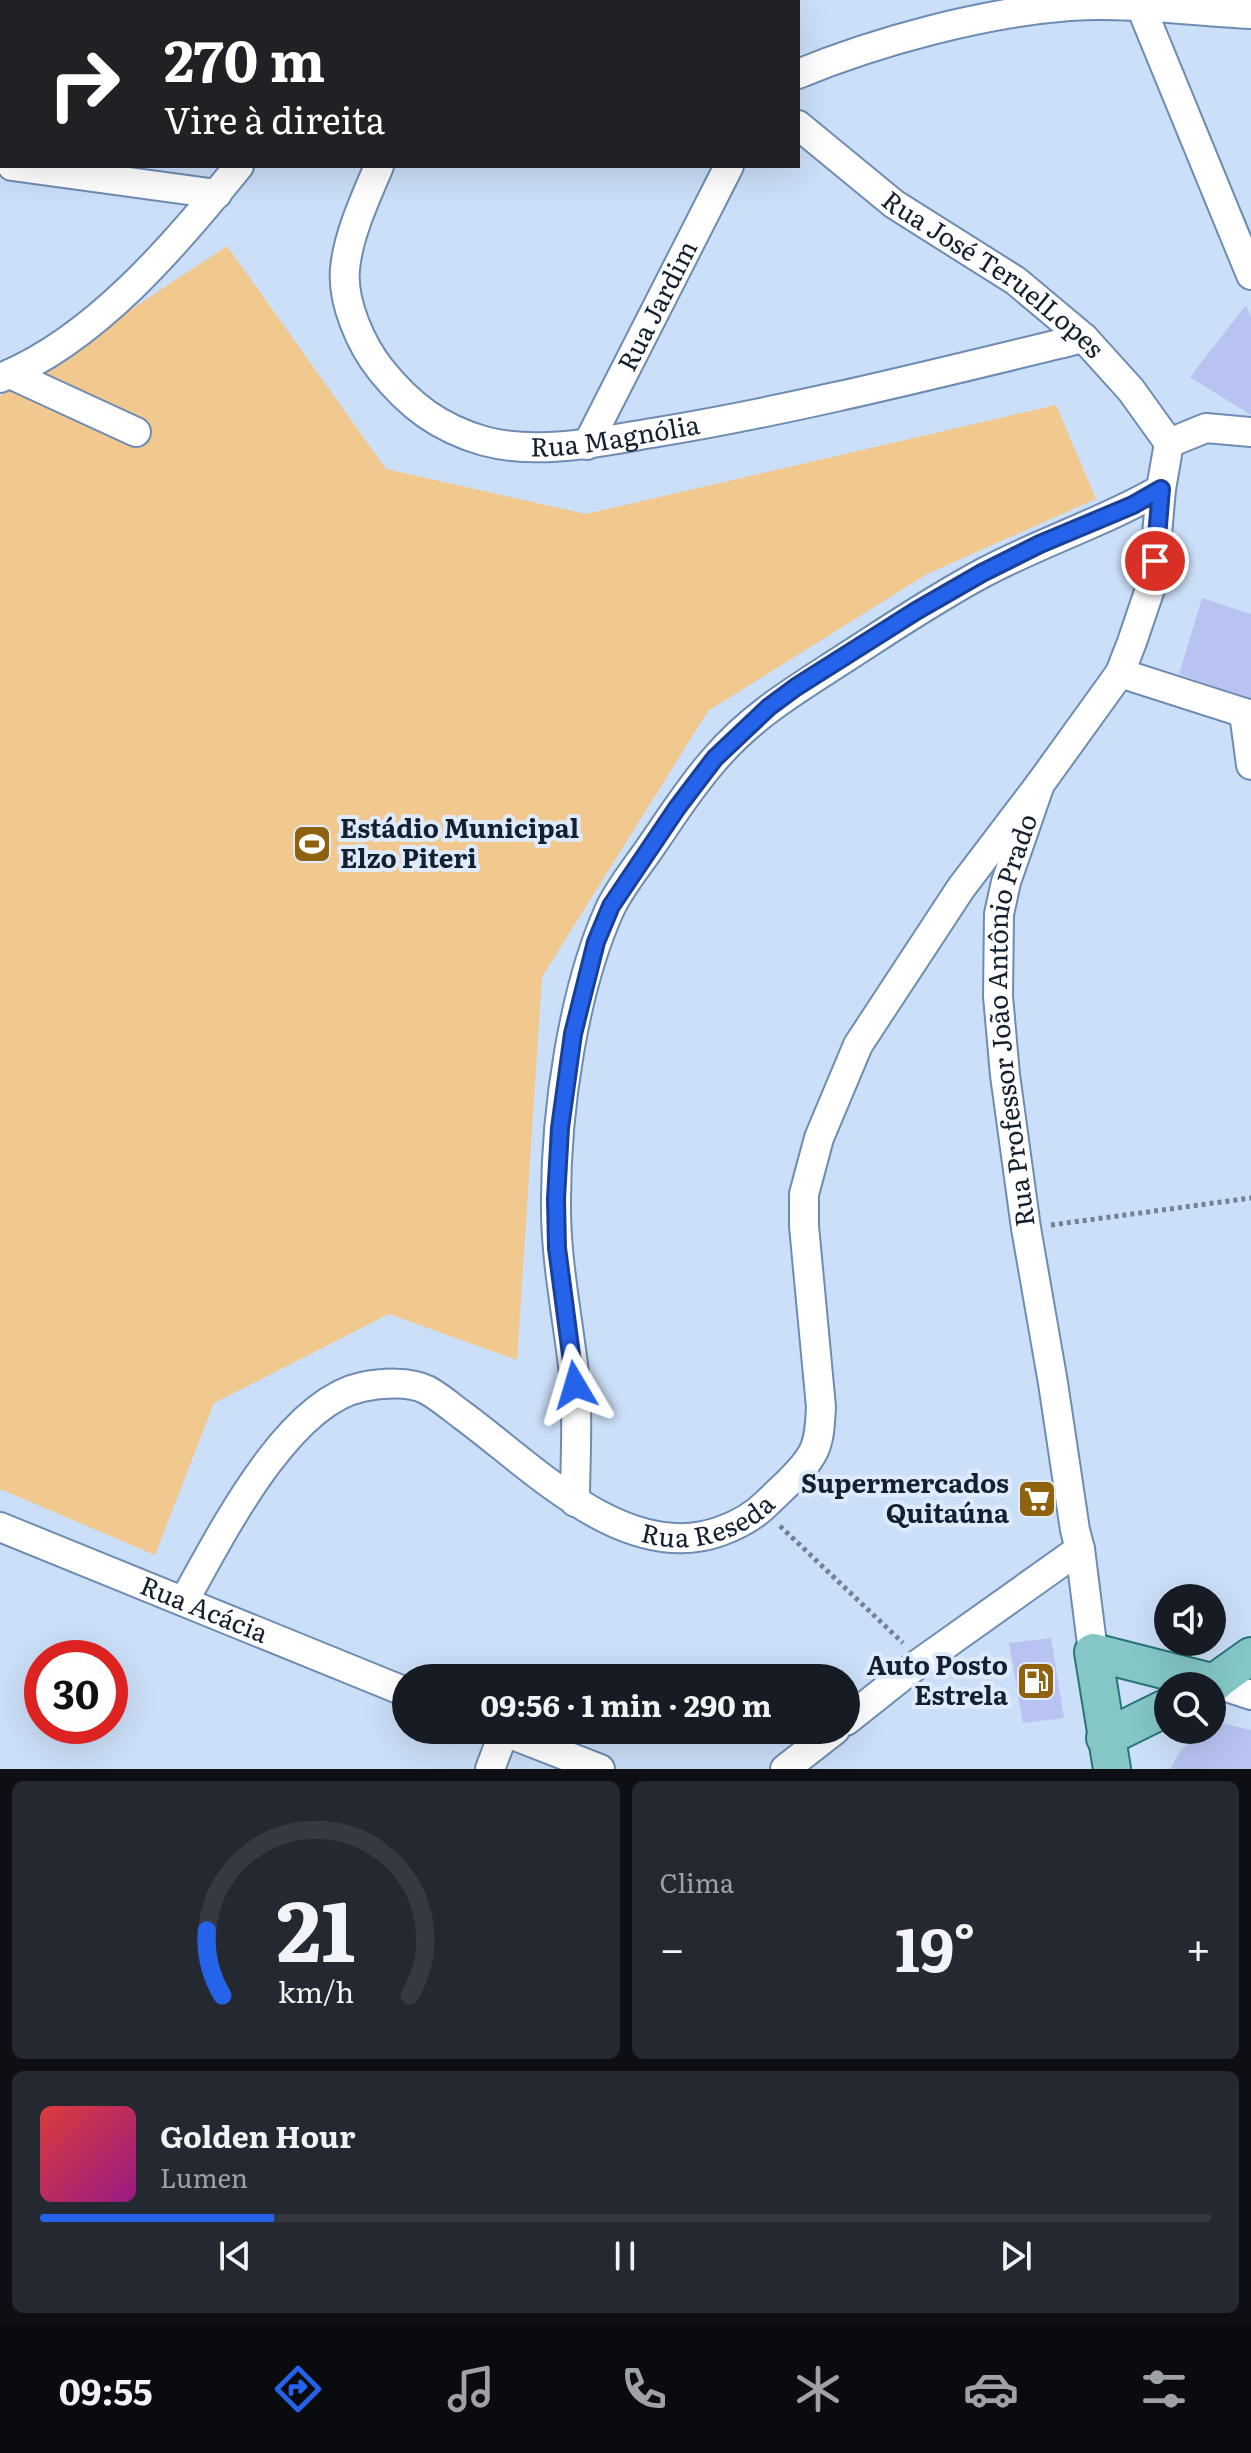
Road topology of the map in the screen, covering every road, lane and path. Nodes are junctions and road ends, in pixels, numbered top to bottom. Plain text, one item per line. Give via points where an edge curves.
1 (1141, 7) junction
2 (1251, 14) edge
3 (800, 73) edge
4 (800, 127) edge
5 (27, 168) edge
6 (237, 168) edge
7 (378, 168) edge
8 (728, 168) edge
9 (217, 194) junction
10 (1251, 275) edge
11 (1084, 338) junction
12 (5, 376) edge
13 (136, 432) dead end
14 (1251, 432) edge
15 (1169, 443) junction
16 (587, 445) junction
17 (1161, 489) junction
18 (1120, 673) junction
19 (1248, 714) edge
20 (1251, 765) edge
21 (1040, 784) junction
22 (1251, 1198) edge
23 (1026, 1228) junction
24 (575, 1502) junction
25 (762, 1508) junction
26 (0, 1527) edge
27 (1080, 1549) junction
28 (184, 1601) junction
29 (1093, 1652) junction
30 (1251, 1656) edge
31 (923, 1661) junction
32 (1167, 1672) edge
33 (1226, 1674) edge
34 (392, 1686) edge
35 (1226, 1688) edge
36 (1251, 1695) edge
37 (860, 1710) edge
38 (1154, 1718) edge
39 (498, 1744) edge
40 (536, 1744) edge
41 (817, 1744) edge
42 (1108, 1754) edge
43 (490, 1769) edge
44 (600, 1769) edge
45 (785, 1769) edge

1 - 2 street
1 - 3 street via 1070,6 963,24 835,58
1 - 10 street
4 - 11 street, Rua José TeruelLopes via 894,204 1016,281
5 - 9 street
6 - 9 street
7 - 16 street, Rua Magnólia via 344,271 350,308 374,361 413,406 453,430 487,442
8 - 16 street, Rua Jardim
9 - 12 street via 129,289 74,338
11 - 15 street, Rua José TeruelLopes
11 - 16 street, Rua Magnólia via 763,414
12 - 13 street
14 - 15 street via 1206,428
15 - 17 street, Rua Professor João Antônio Prado
17 - 18 street, Rua Professor João Antônio Prado via 1153,580
17 - 24 street via 982,573 769,707 715,758 611,906 596,942 573,1034 560,1128 557,1248 575,1385
18 - 19 street
18 - 21 street, Rua Professor João Antônio Prado
19 - 20 street
21 - 23 street, Rua Professor João Antônio Prado via 1006,882 997,959 1005,1075
21 - 25 street, Rua Reseda via 961,888 858,1045 819,1138 804,1194 804,1226 819,1433 813,1454
22 - 23 path
23 - 27 street, Rua Professor João Antônio Prado
24 - 25 street, Rua Reseda via 636,1532 670,1540 705,1537 738,1525
24 - 28 street, Rua Reseda via 425,1389 390,1383 359,1387 329,1400 275,1453
25 - 31 path
26 - 28 street, Rua Acácia
27 - 29 street, Rua Professor João Antônio Prado
27 - 31 street
28 - 34 street, Rua Acácia
29 - 32 main road
29 - 42 main road, Rua Professor João Antônio Prado
30 - 33 main road
31 - 37 street
35 - 36 street
38 - 42 main road
39 - 43 street
40 - 44 street
41 - 45 street

